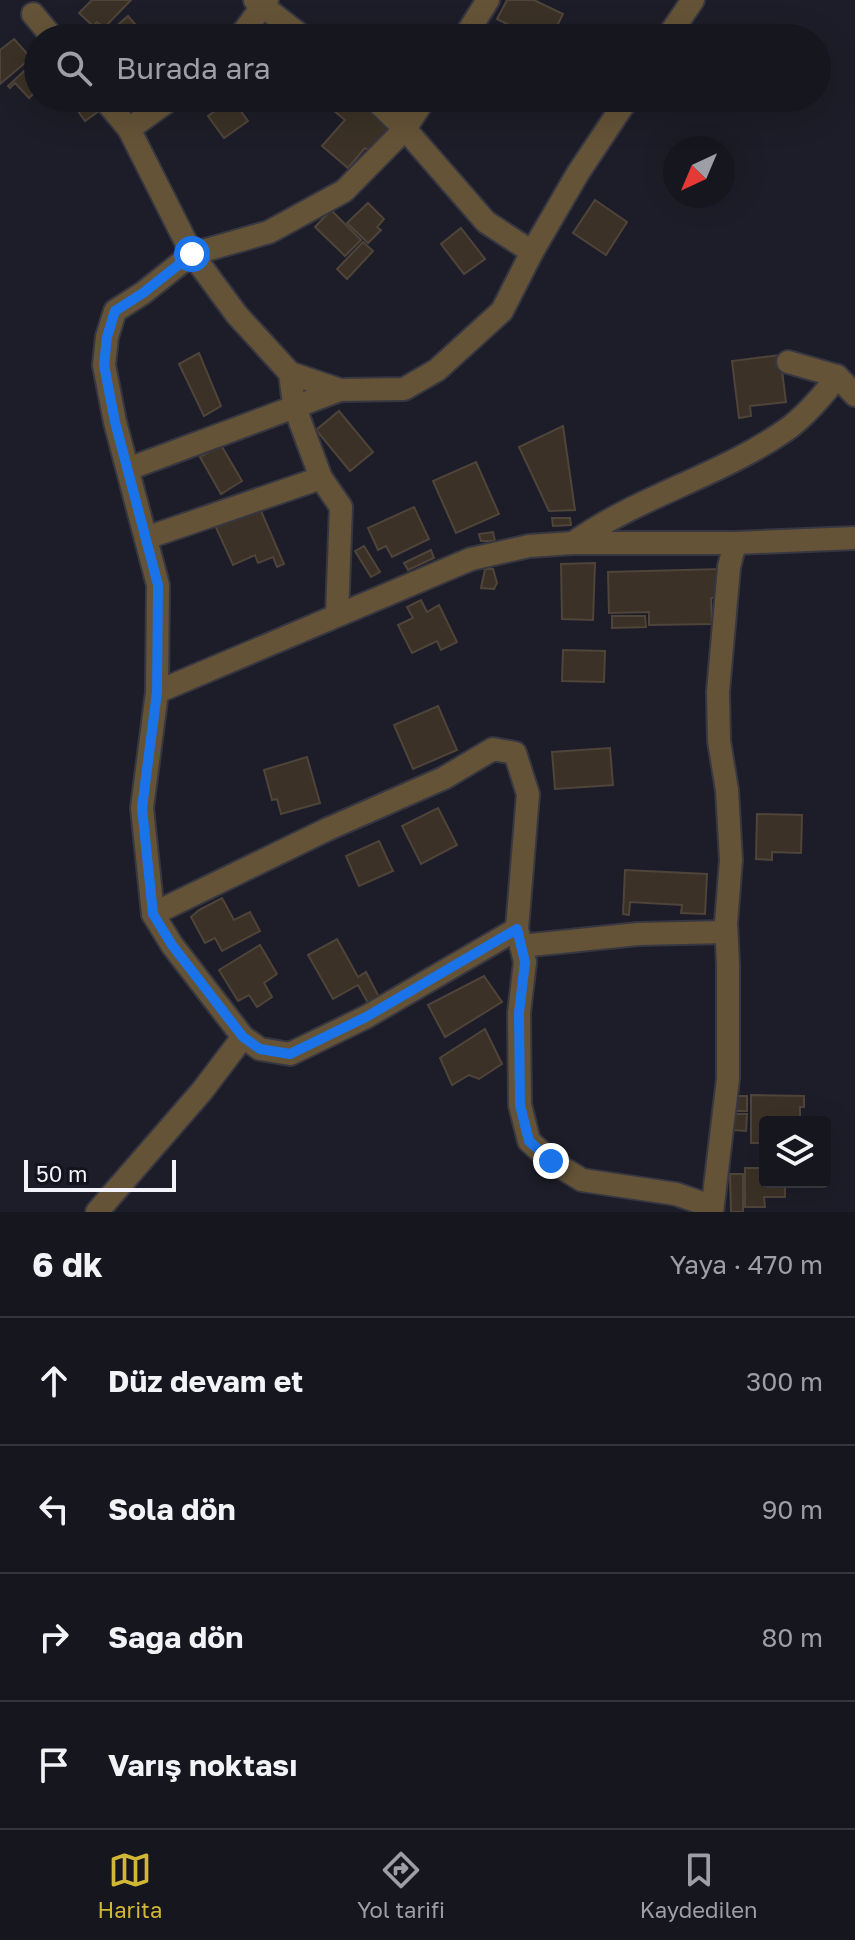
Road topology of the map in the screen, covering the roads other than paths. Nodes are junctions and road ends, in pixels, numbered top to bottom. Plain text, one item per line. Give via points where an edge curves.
1 (488, 0) edge
2 (693, 0) edge
3 (261, 2) edge
4 (33, 14) dead end
5 (41, 24) edge
6 (248, 24) edge
7 (287, 24) edge
8 (473, 24) edge
9 (677, 24) edge
10 (115, 112) edge
11 (153, 112) edge
12 (387, 112) edge
13 (416, 112) edge
14 (619, 112) edge
15 (129, 129) junction
16 (405, 129) junction
17 (532, 252) junction
18 (192, 254) junction
19 (788, 362) dead end
20 (290, 373) junction
21 (837, 376) junction
22 (340, 390) junction
23 (855, 395) edge
24 (294, 405) junction
25 (128, 469) junction
26 (321, 478) junction
27 (146, 538) junction
28 (855, 538) edge
29 (573, 543) junction
30 (735, 543) junction
31 (337, 615) junction
32 (157, 692) junction
33 (153, 914) junction
34 (726, 932) junction
35 (519, 938) junction
36 (243, 1037) junction
37 (97, 1212) edge
38 (712, 1212) edge

1 - 8 street
2 - 9 street
3 - 6 street
3 - 7 street
4 - 5 street
10 - 15 street
11 - 15 street
12 - 16 street
13 - 16 street
14 - 17 street
15 - 18 street
16 - 17 street via 486,222
16 - 18 street via 344,191 269,232
17 - 22 street via 502,311 437,370 404,389
18 - 20 street via 237,315
18 - 25 street via 115,311 107,337 104,365
19 - 21 street
20 - 22 street
20 - 24 street
21 - 23 street
21 - 29 street via 788,430 603,521
22 - 24 street
24 - 25 street
24 - 26 street
25 - 27 street
26 - 27 street
26 - 31 street via 341,507
27 - 32 street via 158,585
28 - 30 street
29 - 30 street
29 - 31 street via 471,559
30 - 34 street via 717,717 731,860
31 - 32 street
32 - 33 street via 142,808
33 - 35 street via 444,778 493,749 515,753 528,794
33 - 36 street
34 - 35 street
34 - 38 street via 728,1079
35 - 36 street via 290,1054 260,1049
35 - 38 street via 525,962 519,1013 520,1105 529,1141 582,1180 676,1194
36 - 37 street

